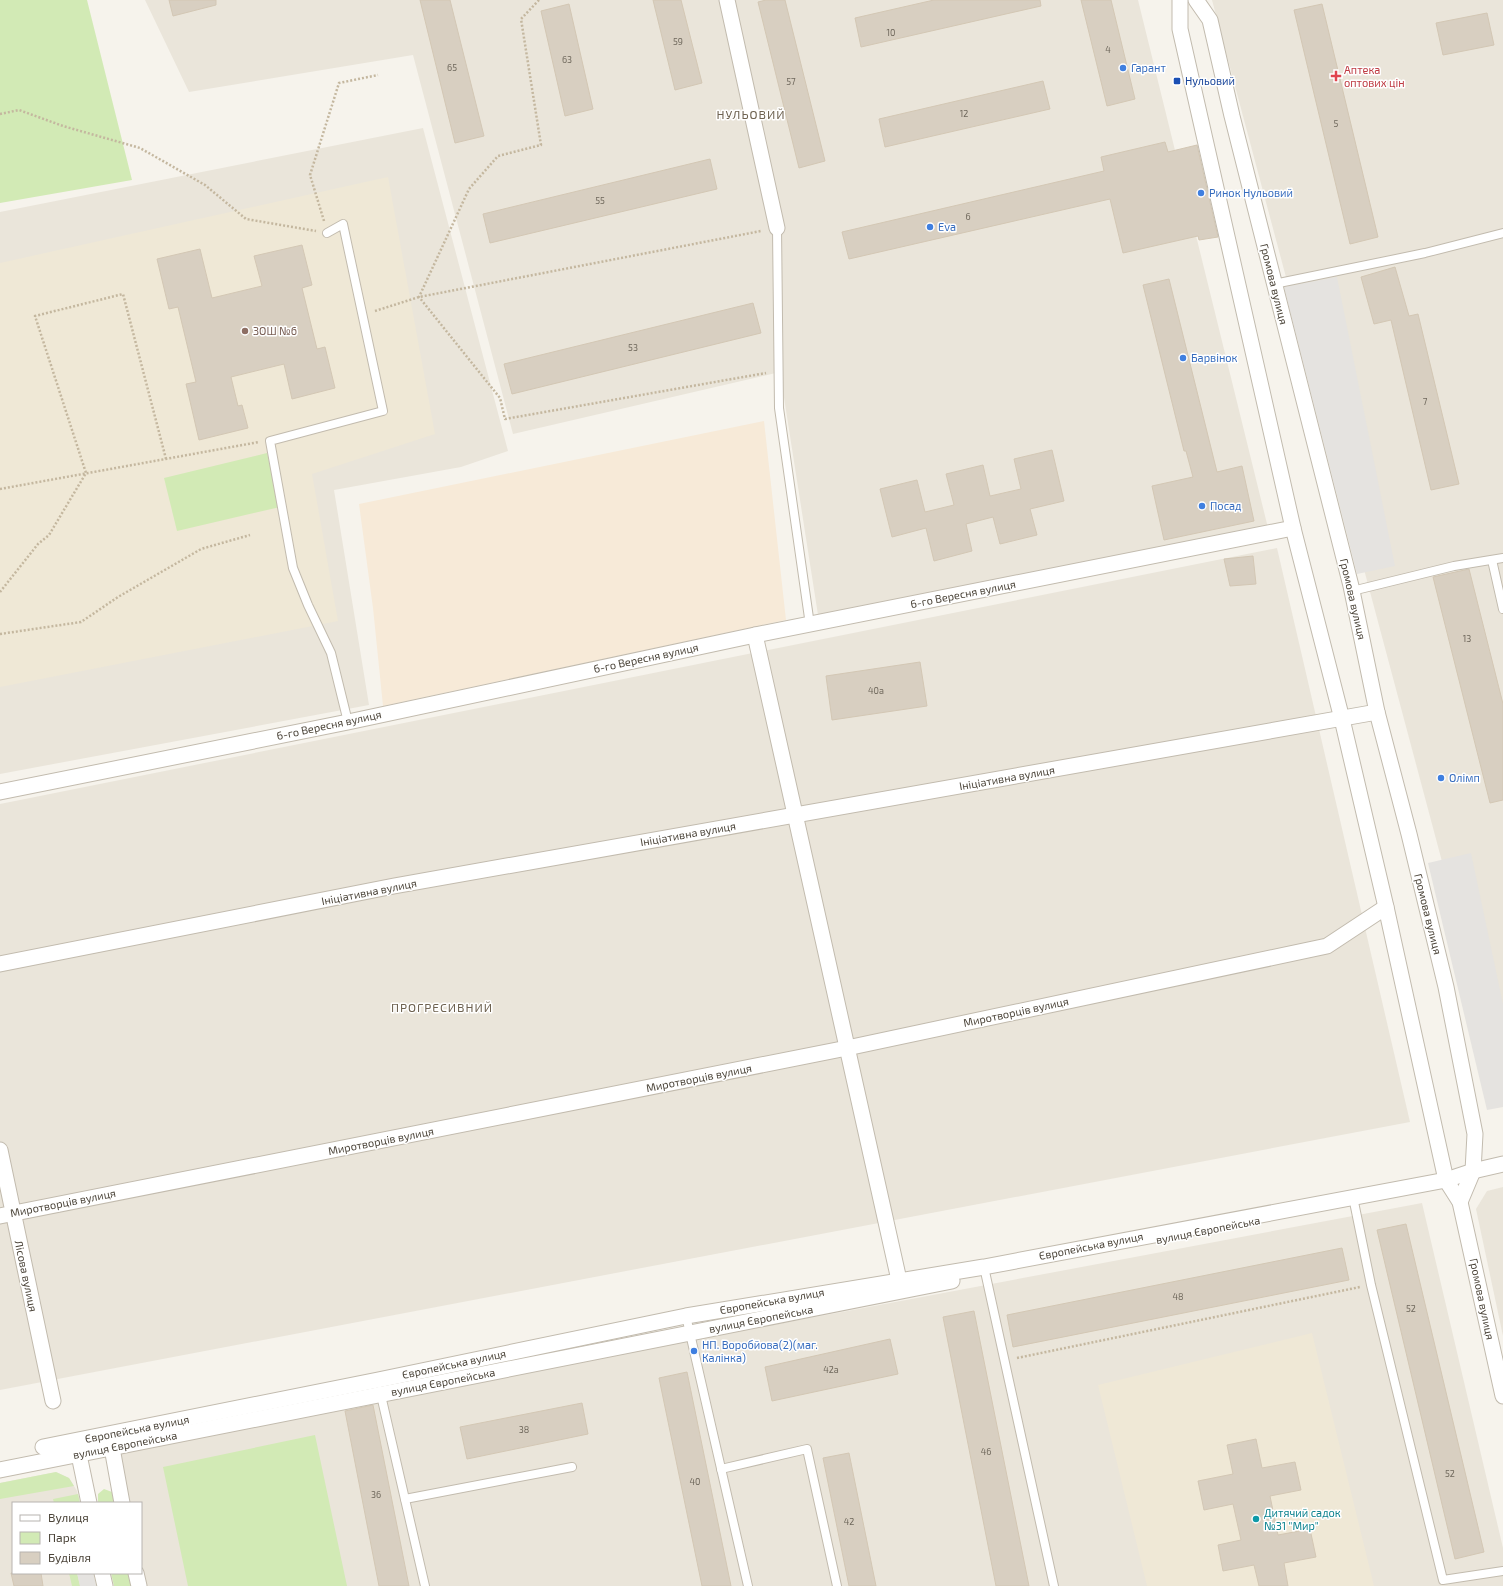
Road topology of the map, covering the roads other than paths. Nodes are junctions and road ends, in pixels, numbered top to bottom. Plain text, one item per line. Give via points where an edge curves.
1 (727, 0) edge
2 (1180, 0) edge
3 (1196, 0) edge
4 (777, 228) joint
5 (327, 233) road end
6 (1503, 233) edge
7 (1274, 284) junction
8 (1293, 528) junction
9 (1503, 558) edge
10 (1492, 560) junction
11 (1352, 591) junction
12 (1503, 609) edge
13 (810, 625) junction
14 (755, 635) junction
15 (1377, 712) junction
16 (1342, 720) junction
17 (348, 722) junction
18 (0, 792) edge
19 (795, 815) junction
20 (1386, 907) junction
21 (0, 964) edge
22 (847, 1048) junction
23 (0, 1150) edge
24 (1503, 1164) edge
25 (1473, 1171) junction
26 (1446, 1180) junction
27 (1427, 1187) dead end
28 (1353, 1196) junction
29 (1460, 1202) junction
30 (6, 1215) edge
31 (984, 1266) junction
32 (899, 1280) junction
33 (686, 1316) junction
34 (378, 1380) junction
35 (1503, 1396) edge
36 (53, 1401) dead end
37 (43, 1447) dead end
38 (112, 1448) junction
39 (79, 1454) junction
40 (572, 1467) dead end
41 (721, 1469) junction
42 (0, 1470) edge
43 (405, 1498) junction
44 (88, 1502) edge
45 (122, 1502) edge
46 (1503, 1571) edge
47 (102, 1574) edge
48 (136, 1574) edge
49 (1441, 1583) edge
50 (105, 1586) edge
51 (138, 1586) edge
52 (425, 1586) edge
53 (748, 1586) edge
54 (837, 1586) edge
55 (1054, 1586) edge

1 - 4 street
2 - 8 street, Громова вулиця via 1180,29
3 - 7 street, Громова вулиця via 1210,20
4 - 13 lane via 779,408
5 - 17 lane via 343,224 383,411 270,440 292,568 331,654
6 - 7 lane via 1425,253
7 - 11 street, Громова вулиця
8 - 13 street, 6-го Вересня вулиця
8 - 16 street, Громова вулиця
9 - 10 lane
10 - 11 lane via 1454,566
10 - 12 lane
11 - 15 street, Громова вулиця
13 - 14 street, 6-го Вересня вулиця
14 - 17 street, 6-го Вересня вулиця
14 - 19 street
15 - 16 street, Ініціативна вулиця
15 - 25 street, Громова вулиця via 1446,987 1475,1134
16 - 19 street, Ініціативна вулиця
16 - 20 street, Громова вулиця
17 - 18 street, 6-го Вересня вулиця
19 - 21 street, Ініціативна вулиця via 394,886
19 - 22 street
20 - 22 street, Миротворців вулиця via 1327,946
20 - 26 street, Громова вулиця
22 - 30 street, Миротворців вулиця
22 - 32 street
23 - 30 street, Лісова вулиця
24 - 25 street, Європейська вулиця
25 - 26 street, Європейська вулиця
25 - 29 street, Громова вулиця
26 - 28 street, Європейська вулиця
26 - 29 street, Громова вулиця
27 - 38 street, вулиця Європейська
28 - 31 street, Європейська вулиця
28 - 49 lane via 1371,1285
29 - 35 street, Громова вулиця
30 - 36 street, Лісова вулиця
31 - 32 street, Європейська вулиця
31 - 55 lane
32 - 33 street, Європейська вулиця
33 - 34 street, Європейська вулиця
33 - 41 lane
34 - 37 street, Європейська вулиця
34 - 43 lane
38 - 39 street, вулиця Європейська
38 - 45 street
39 - 42 street, вулиця Європейська
39 - 44 street
40 - 43 lane
41 - 53 lane
41 - 54 lane via 807,1449
43 - 52 lane
46 - 49 lane
47 - 50 street
48 - 51 street

